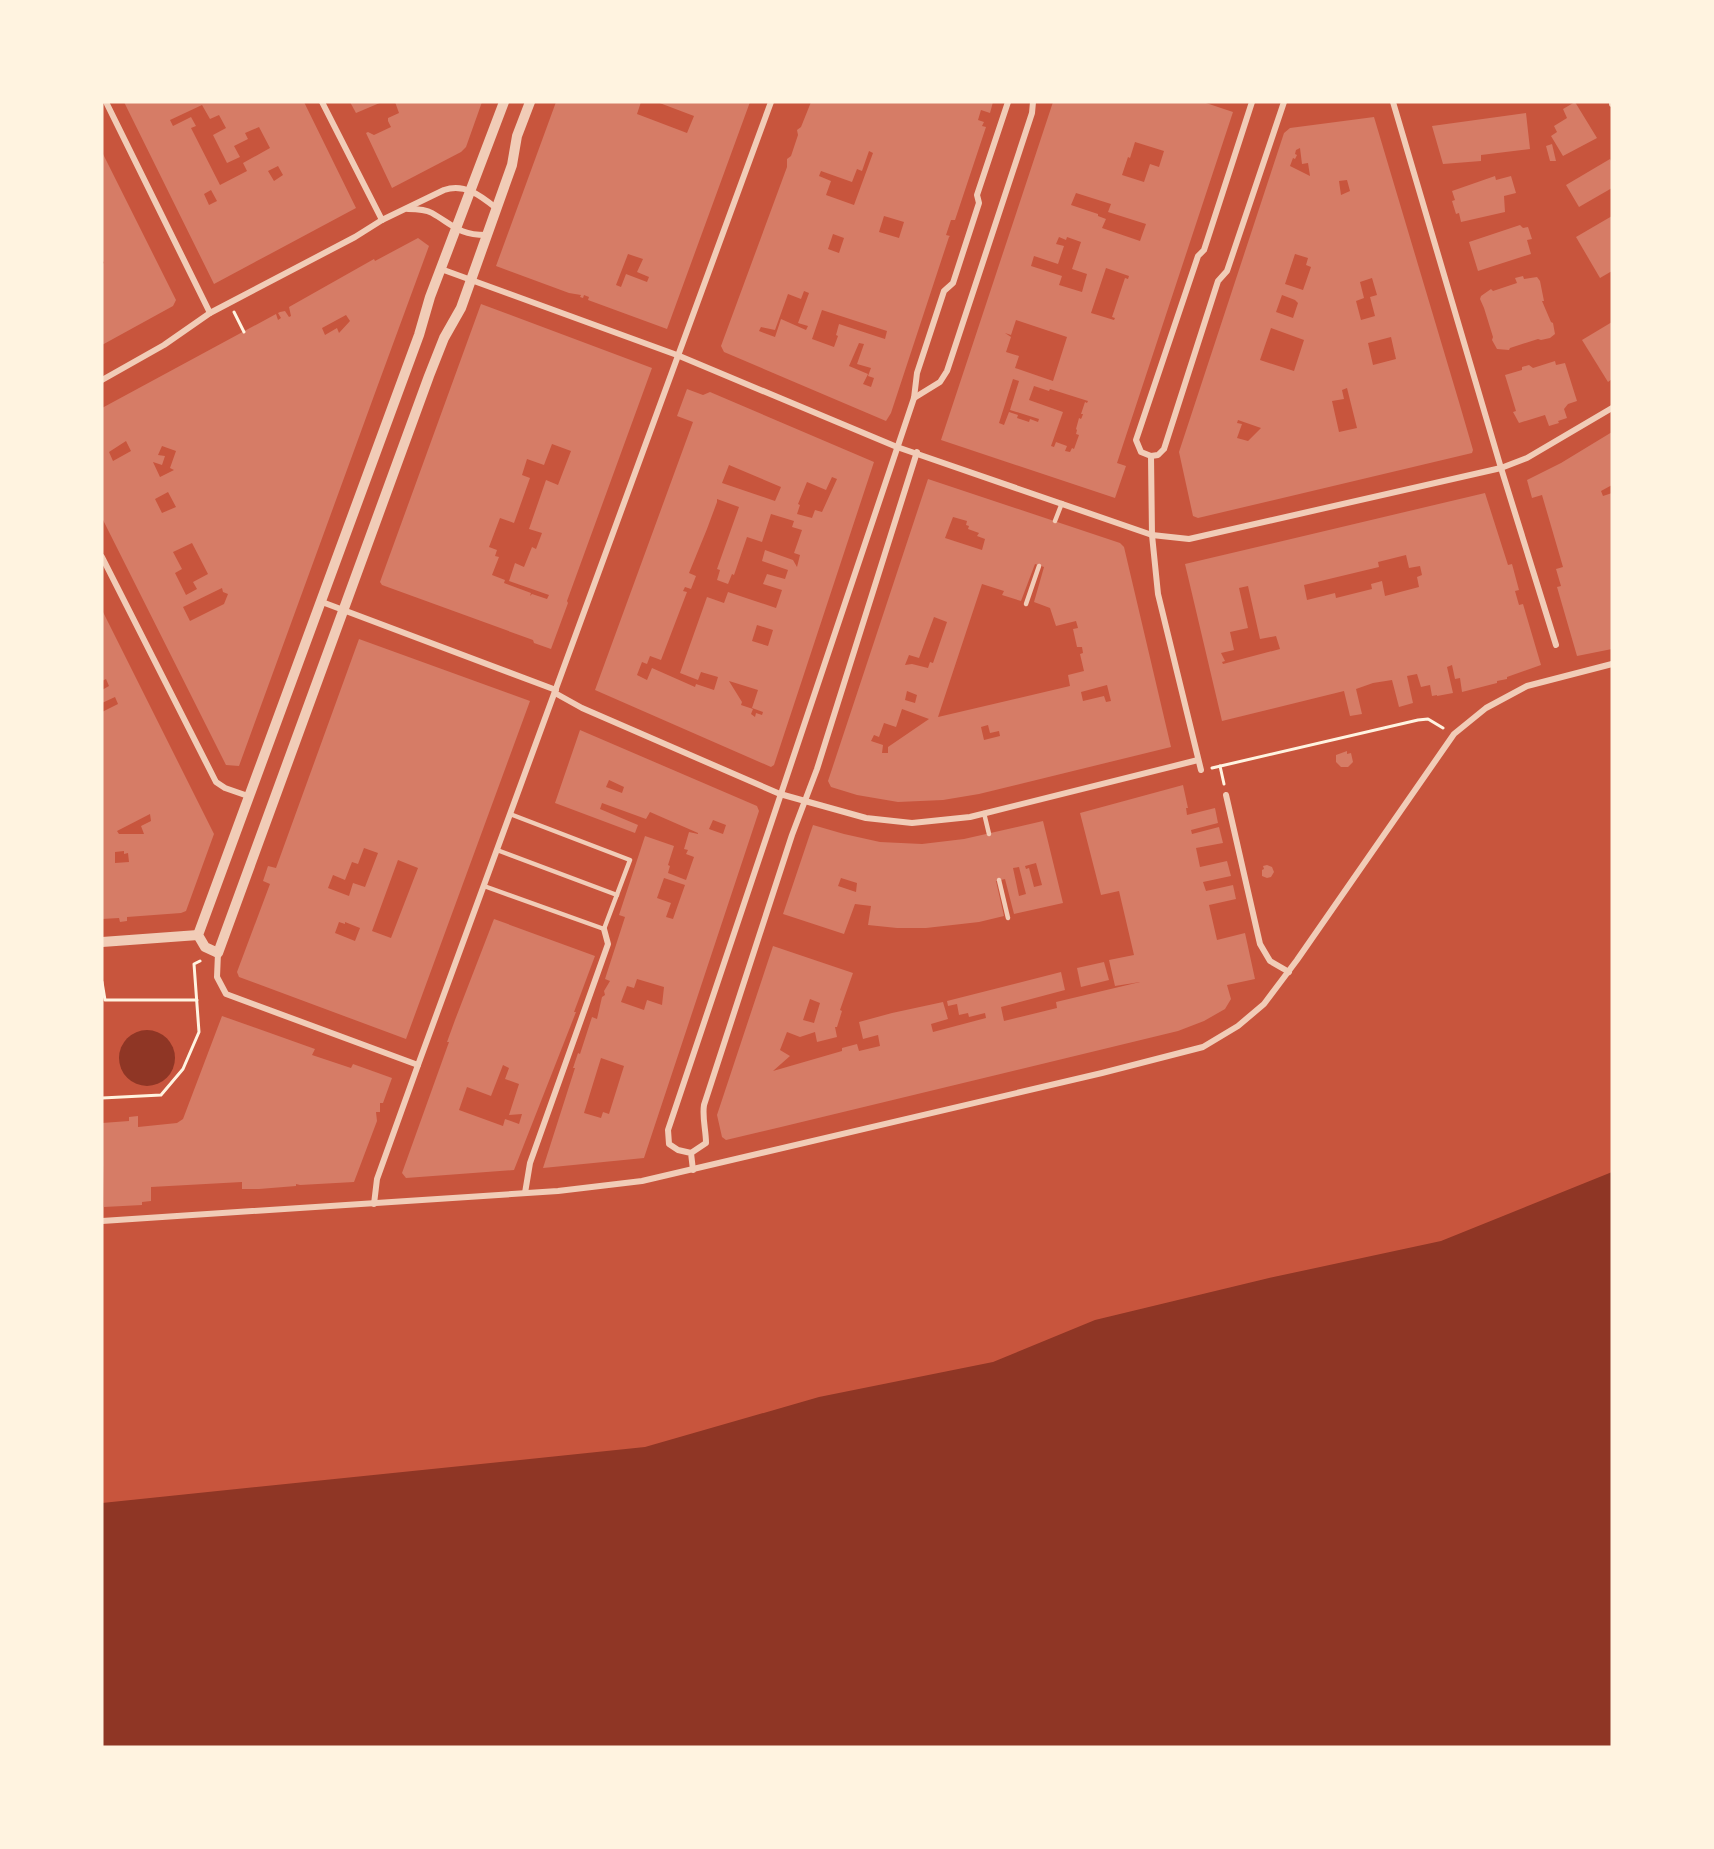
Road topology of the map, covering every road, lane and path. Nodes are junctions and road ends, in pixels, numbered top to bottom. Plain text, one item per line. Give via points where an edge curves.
1 (106, 102) edge
2 (322, 102) edge
3 (504, 102) edge
4 (530, 102) edge
5 (771, 102) edge
6 (1008, 102) edge
7 (1033, 102) edge
8 (1252, 102) edge
9 (1284, 102) edge
10 (1393, 102) edge
11 (470, 190) junction
12 (496, 208) junction
13 (407, 209) junction
14 (382, 220) junction
15 (455, 230) junction
16 (486, 235) junction
17 (441, 269) junction
18 (471, 280) junction
19 (230, 304) junction
20 (210, 313) junction
21 (244, 332) dead end
22 (677, 355) junction
23 (102, 380) edge
24 (914, 398) junction
25 (1612, 408) edge
26 (897, 447) junction
27 (918, 452) junction
28 (1151, 456) junction
29 (1501, 468) junction
30 (1062, 503) junction
31 (1055, 521) dead end
32 (1152, 535) junction
33 (102, 557) edge
34 (1039, 566) dead end
35 (322, 602) junction
36 (1026, 604) dead end
37 (344, 610) junction
38 (1556, 645) dead end
39 (1612, 664) edge
40 (556, 692) junction
41 (1454, 734) junction
42 (1198, 760) junction
43 (1220, 766) junction
44 (1201, 770) joint
45 (780, 794) junction
46 (1226, 795) joint
47 (249, 796) junction
48 (806, 802) junction
49 (984, 813) junction
50 (510, 814) junction
51 (989, 834) dead end
52 (497, 850) junction
53 (999, 880) dead end
54 (484, 885) junction
55 (617, 895) junction
56 (1008, 918) dead end
57 (604, 929) junction
58 (198, 935) junction
59 (102, 942) edge
60 (218, 953) junction
61 (1289, 972) junction
62 (102, 982) edge
63 (197, 1000) junction
64 (417, 1065) junction
65 (102, 1098) edge
66 (691, 1153) junction
67 (693, 1170) junction
68 (525, 1193) junction
69 (374, 1204) junction
70 (102, 1221) edge

1 - 20 street
2 - 14 street
3 - 11 street
4 - 12 street
5 - 22 street
6 - 24 street via 976,195 979,203 961,260 953,282 944,291 917,373
7 - 24 street via 947,371 940,382
8 - 28 street via 1136,440 1141,452
9 - 28 street via 1227,271 1218,281 1164,448
10 - 29 street
11 - 12 street
11 - 13 street via 454,186
11 - 15 street
12 - 16 street
13 - 14 street
13 - 15 street via 431,212
14 - 19 street
15 - 16 street
15 - 17 street
16 - 18 street
17 - 18 street
17 - 35 street
18 - 22 street
18 - 37 street via 444,338
19 - 20 street
19 - 21 path
20 - 23 street
22 - 26 street
22 - 40 street
24 - 26 street
25 - 29 street via 1527,458
26 - 27 street
26 - 45 street
27 - 30 street
27 - 48 street
28 - 32 street
29 - 32 street via 1189,539
29 - 38 street
30 - 31 lane
30 - 32 street
32 - 42 street via 1158,594
33 - 47 street via 216,782
34 - 36 lane
35 - 37 street
35 - 47 street
37 - 40 street via 541,682
37 - 60 street
39 - 41 street via 1527,686 1486,708
40 - 45 street via 582,708
40 - 50 street
41 - 43 path via 1428,719 1418,720
41 - 61 street
42 - 44 street
42 - 49 street
43 - 44 path
43 - 46 path
45 - 48 street
45 - 66 street via 668,1130 669,1144
46 - 61 street via 1260,944 1270,961
47 - 58 street
48 - 49 street via 866,818 912,823
48 - 66 street via 704,1105 706,1143
49 - 51 lane
50 - 52 street
50 - 55 lane via 630,860
52 - 54 street
52 - 55 lane
53 - 56 lane
54 - 57 lane
54 - 64 street
55 - 57 lane
57 - 68 street via 608,944 530,1163
58 - 59 street
58 - 60 street via 205,947
60 - 63 path via 194,964
60 - 64 street via 217,977 226,994
61 - 67 street via 1264,1004 1238,1026 1203,1047
62 - 63 path via 105,1000
63 - 65 path via 199,1032 183,1069 161,1095
64 - 69 street via 377,1179
66 - 67 street
67 - 68 street via 642,1181
68 - 69 street
69 - 70 street

